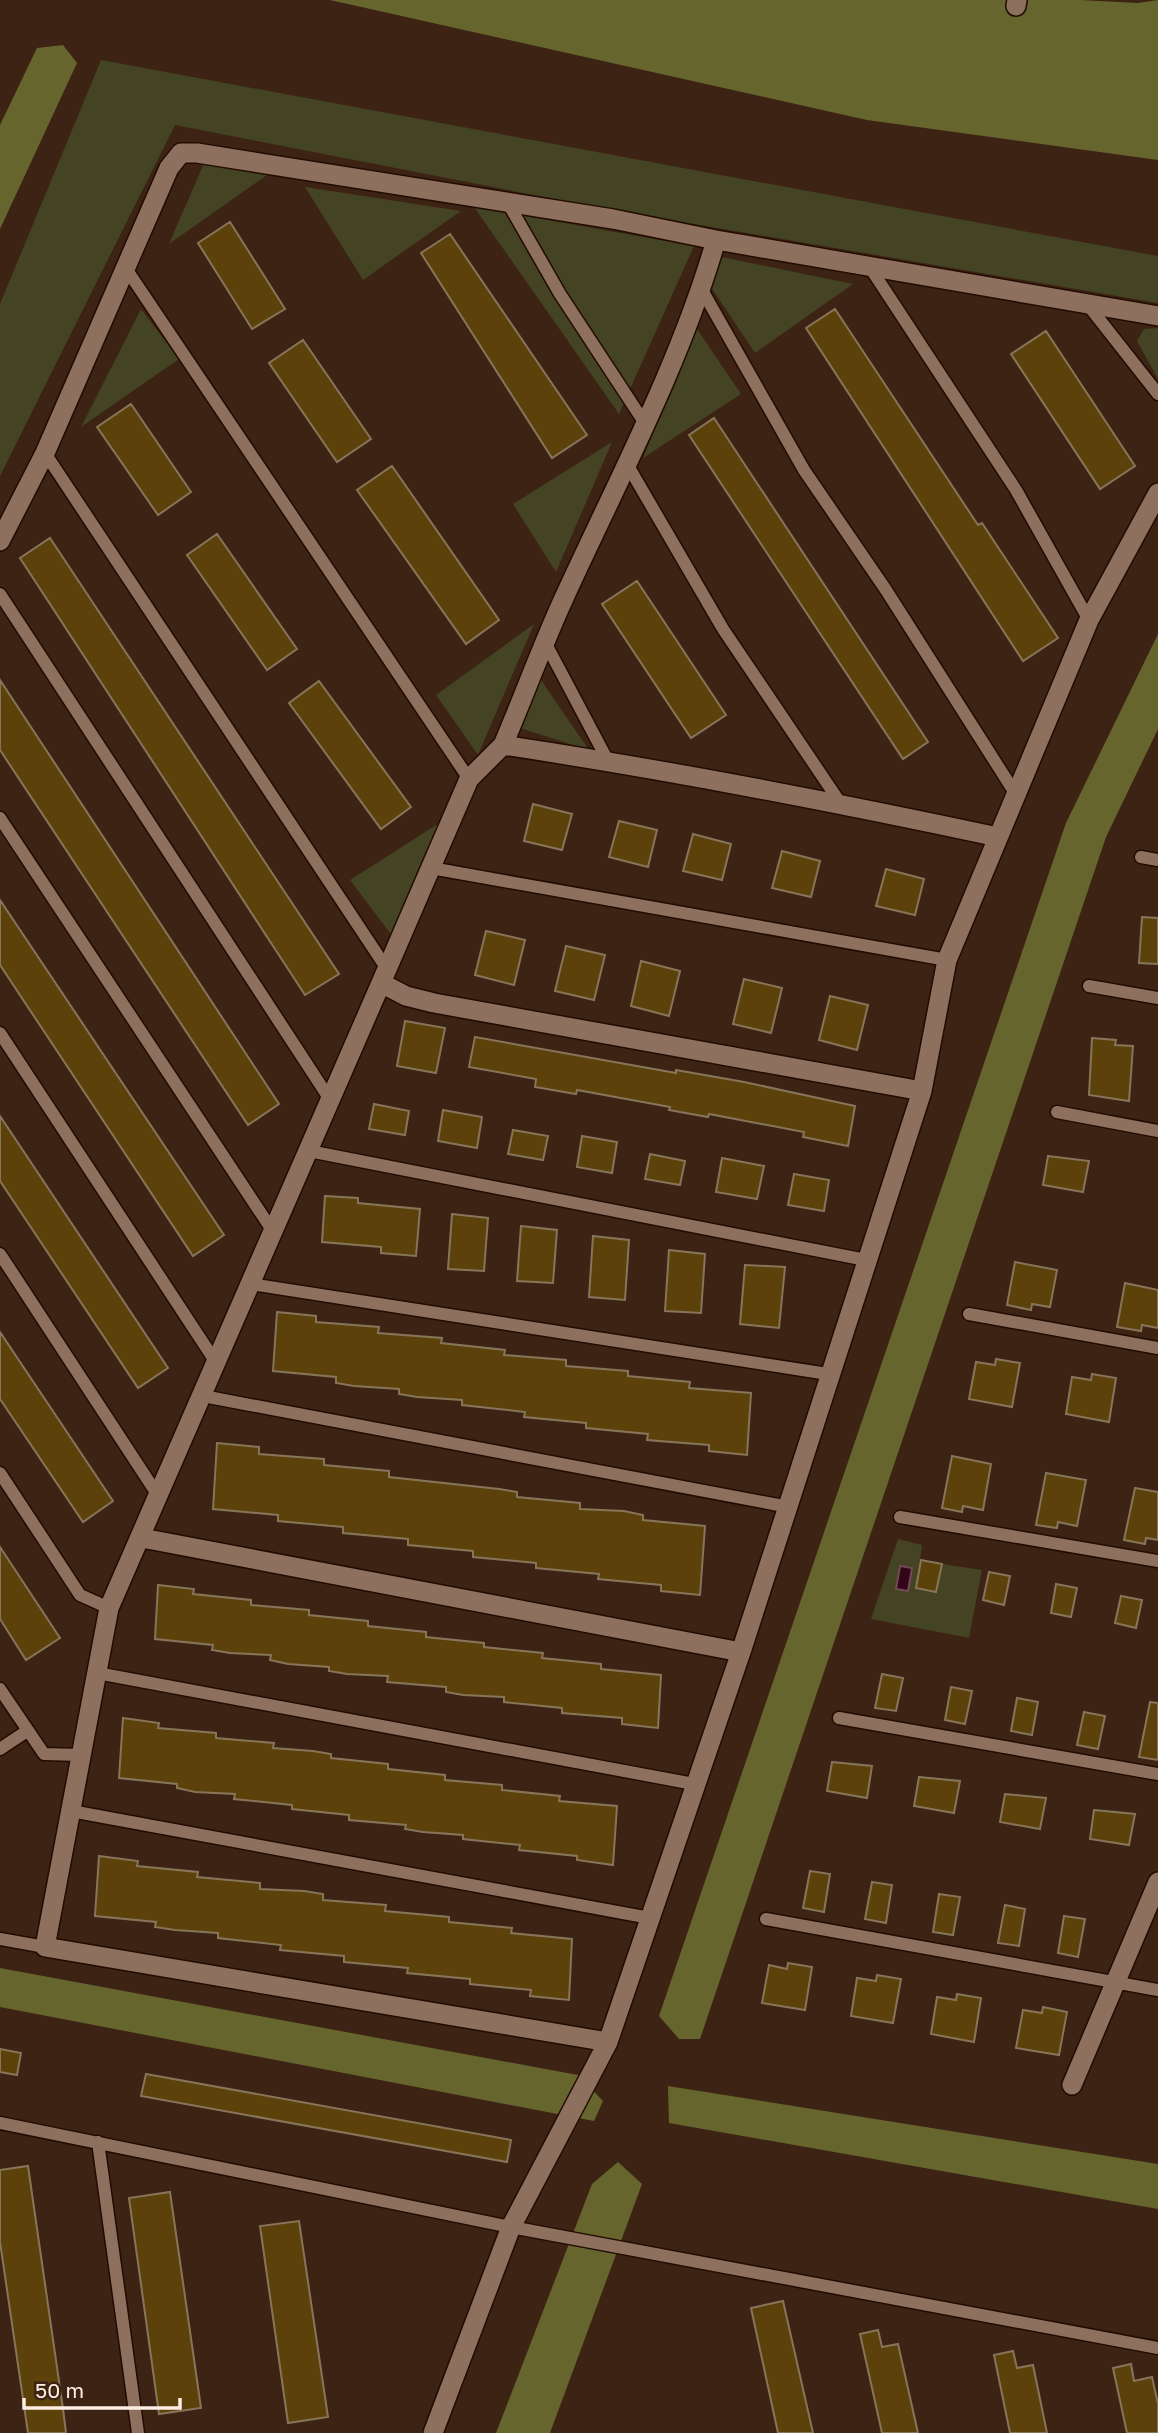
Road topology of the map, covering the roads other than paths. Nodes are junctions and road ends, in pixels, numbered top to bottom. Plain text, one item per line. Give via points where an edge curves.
1 (455, 195) junction
2 (716, 240) junction
3 (869, 265) junction
4 (125, 267) junction
5 (702, 290) junction
6 (1088, 305) junction
7 (1158, 316) edge
8 (1158, 394) edge
9 (644, 422) junction
10 (45, 453) junction
11 (627, 464) junction
12 (1158, 493) edge
13 (0, 541) edge
14 (0, 594) edge
15 (1089, 620) junction
16 (546, 644) junction
17 (503, 745) junction
18 (608, 761) junction
19 (469, 779) junction
20 (1015, 793) junction
21 (841, 804) junction
22 (0, 818) edge
23 (998, 838) junction
24 (1141, 857) dead end
25 (1158, 860) edge
26 (431, 868) junction
27 (947, 960) junction
28 (384, 976) junction
29 (1089, 986) dead end
30 (1158, 998) edge
31 (0, 1033) edge
32 (922, 1091) junction
33 (331, 1101) junction
34 (1057, 1112) dead end
35 (1158, 1131) edge
36 (309, 1151) junction
37 (274, 1233) junction
38 (0, 1254) edge
39 (866, 1260) junction
40 (251, 1284) junction
41 (969, 1314) dead end
42 (1158, 1348) edge
43 (217, 1364) junction
44 (828, 1374) junction
45 (203, 1396) junction
46 (0, 1473) edge
47 (160, 1497) junction
48 (789, 1507) junction
49 (900, 1517) dead end
50 (142, 1538) junction
51 (1158, 1561) edge
52 (109, 1608) junction
53 (741, 1652) junction
54 (97, 1673) junction
55 (0, 1689) edge
56 (839, 1718) dead end
57 (27, 1731) junction
58 (0, 1749) edge
59 (81, 1755) junction
60 (1158, 1774) edge
61 (694, 1784) junction
62 (71, 1811) junction
63 (1158, 1882) edge
64 (650, 1918) junction
65 (766, 1919) dead end
66 (0, 1939) edge
67 (45, 1947) junction
68 (1117, 1983) junction
69 (1158, 1990) edge
70 (608, 2042) junction
71 (1072, 2085) dead end
72 (0, 2123) edge
73 (98, 2142) junction
74 (510, 2227) junction
75 (1158, 2348) edge
76 (138, 2433) edge
77 (433, 2433) edge

1 - 2 street
1 - 4 street via 181,153 169,168
1 - 9 lane via 509,205 560,294
2 - 3 street
2 - 5 street
3 - 6 street
3 - 15 lane via 1016,490
4 - 10 street
4 - 19 lane
5 - 9 street
5 - 20 lane via 804,470
6 - 7 street
6 - 8 lane
9 - 11 street
10 - 13 street
10 - 28 lane
11 - 16 street
11 - 21 lane via 723,629
12 - 15 street
14 - 33 lane
15 - 20 street
16 - 17 street
16 - 18 lane
17 - 18 street
17 - 19 street
18 - 21 street
19 - 26 street
20 - 23 street
21 - 23 street
22 - 37 lane
23 - 27 street
24 - 25 lane
26 - 27 lane
26 - 28 street
27 - 32 street
28 - 32 street via 407,996 434,1003
28 - 33 street
29 - 30 lane
31 - 43 lane
32 - 39 street
33 - 36 street
34 - 35 lane
36 - 37 street
36 - 39 lane
37 - 40 street
38 - 47 lane
39 - 44 street
40 - 43 street
40 - 44 lane
41 - 42 lane
43 - 45 street
44 - 48 street
45 - 47 street
45 - 48 lane
46 - 52 lane via 80,1595
47 - 50 street
48 - 53 street
49 - 51 lane
50 - 52 street
50 - 53 street
52 - 54 street
53 - 61 street
54 - 59 street
54 - 61 lane
55 - 57 lane
56 - 60 lane
57 - 58 lane
57 - 59 lane via 44,1754
59 - 62 street
61 - 64 street
62 - 64 lane
62 - 67 street
63 - 68 street
64 - 70 street
65 - 68 lane
66 - 67 lane
67 - 70 street
68 - 69 lane
68 - 71 street
70 - 74 street
72 - 73 lane
73 - 74 lane
73 - 76 lane
74 - 75 lane
74 - 77 street

